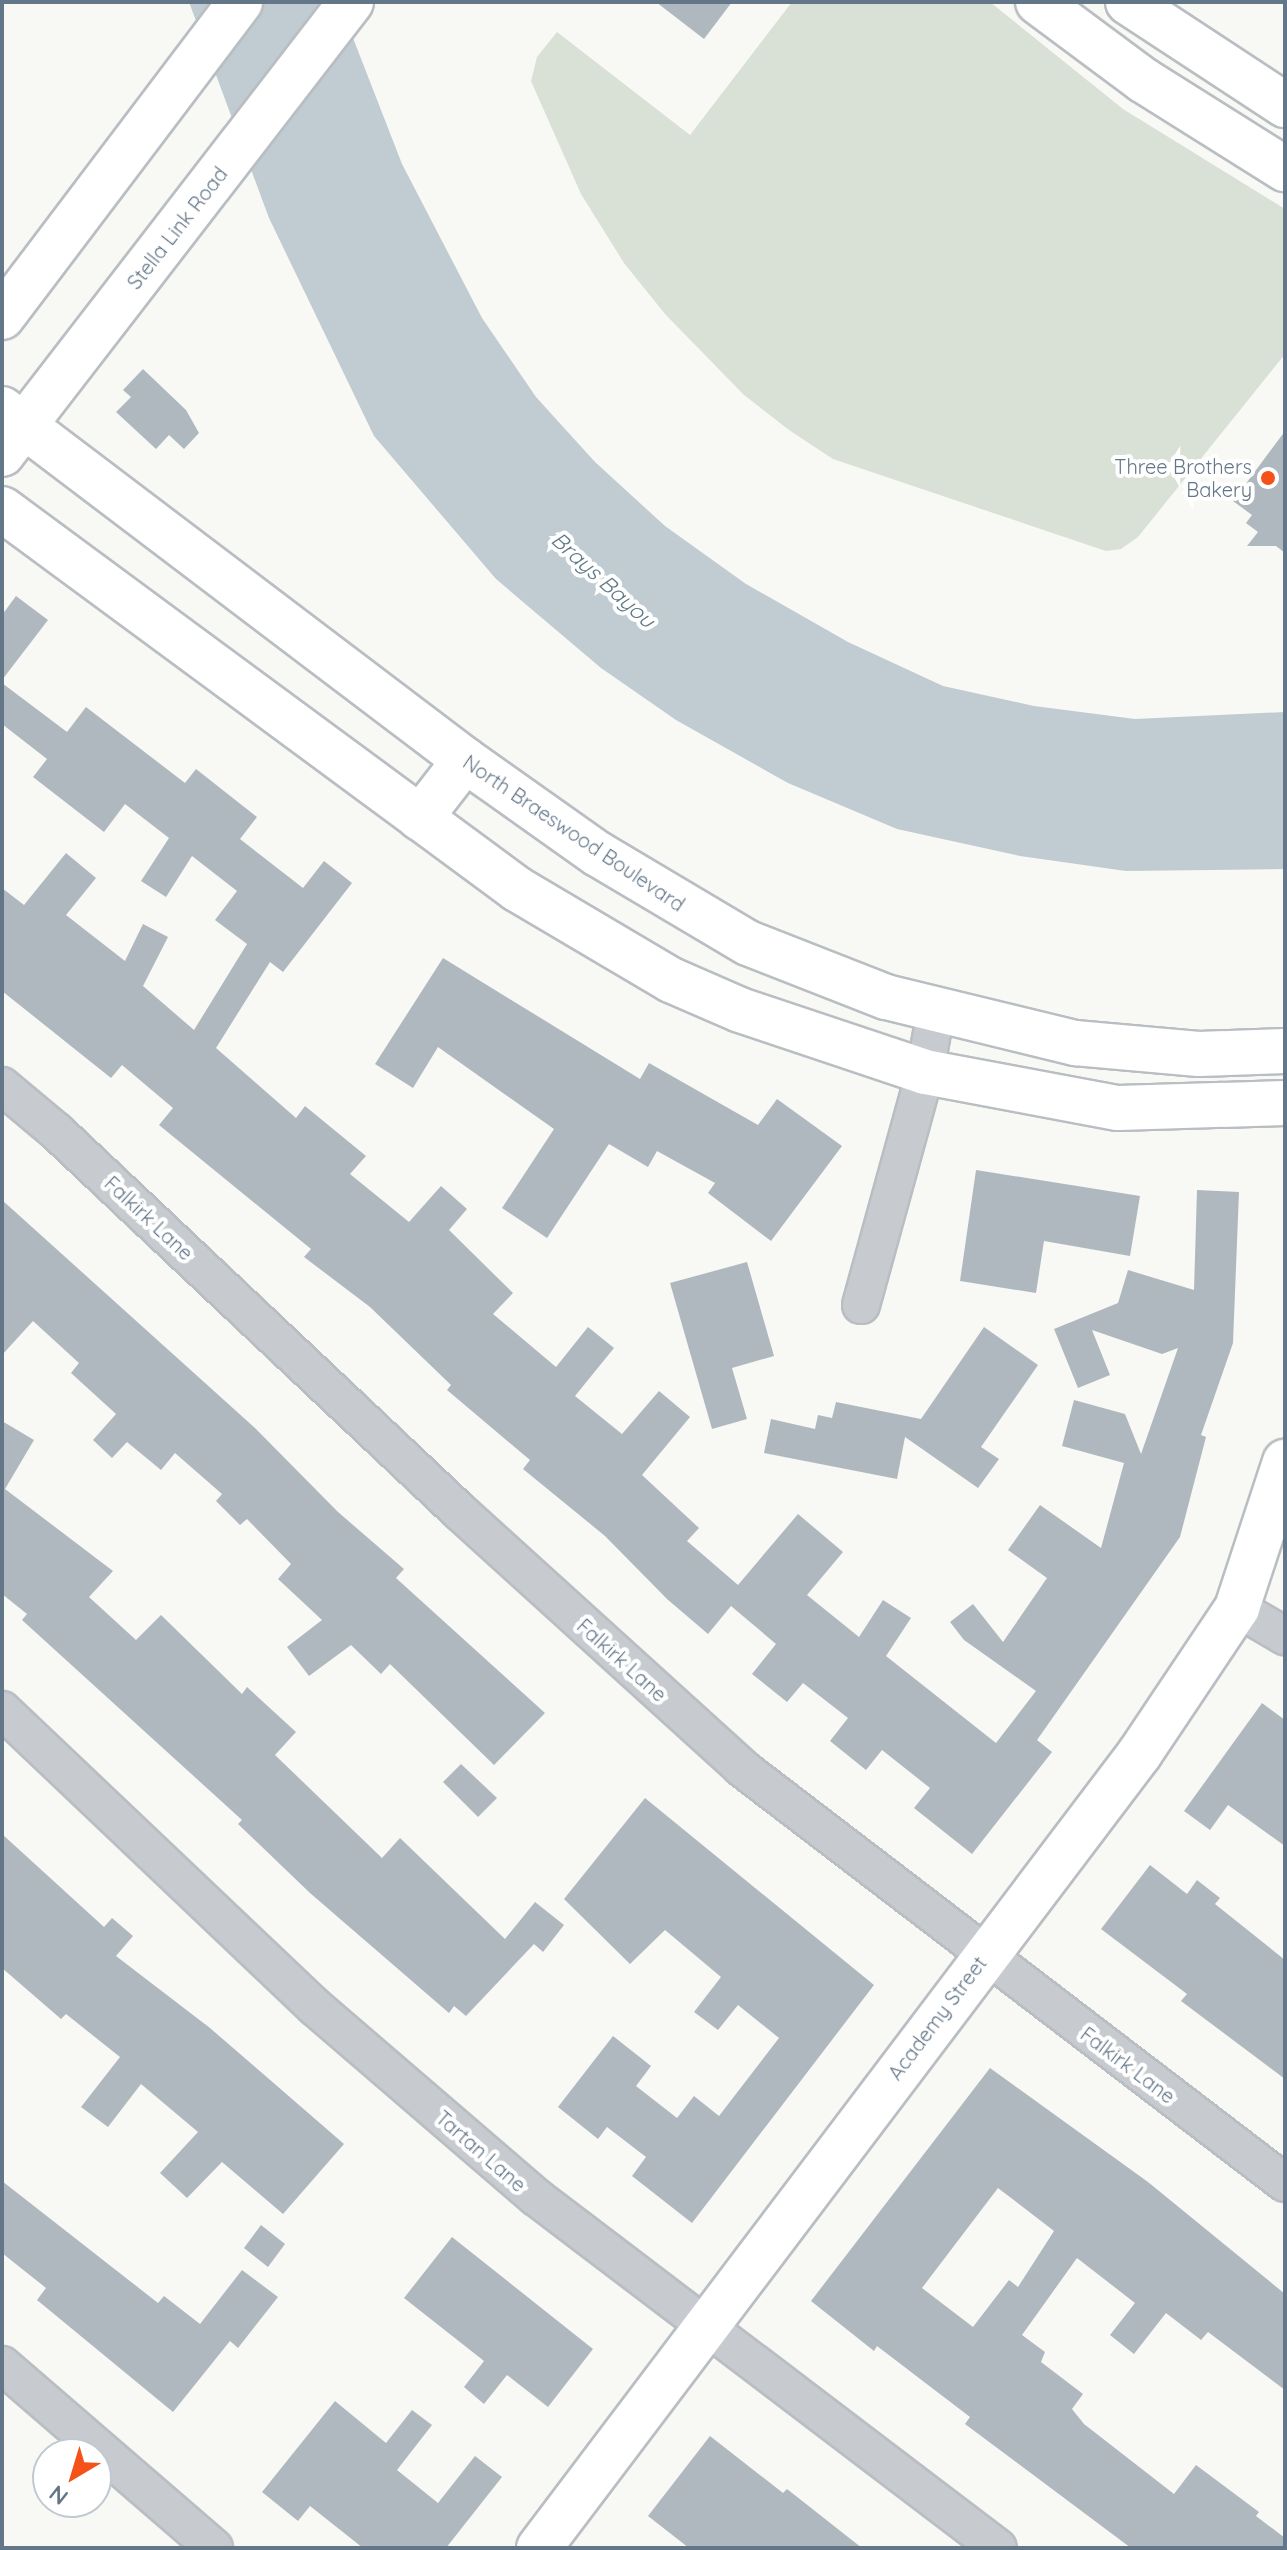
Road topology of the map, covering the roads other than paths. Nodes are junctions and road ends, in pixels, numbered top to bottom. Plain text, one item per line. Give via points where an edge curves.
1 (240, 2) edge
2 (351, 2) edge
3 (1038, 2) edge
4 (1128, 2) edge
5 (1242, 79) junction
6 (1285, 105) edge
7 (1209, 122) junction
8 (1285, 169) edge
9 (2, 317) edge
10 (10, 430) edge
11 (2, 509) edge
12 (465, 760) junction
13 (420, 818) junction
14 (936, 1010) junction
15 (1285, 1051) edge
16 (925, 1072) junction
17 (2, 1086) edge
18 (1285, 1103) edge
19 (861, 1305) dead end
20 (1285, 1462) edge
21 (1237, 1608) junction
22 (1285, 1636) edge
23 (2, 1710) edge
24 (984, 1956) junction
25 (1285, 2183) edge
26 (705, 2326) junction
27 (2, 2365) edge
28 (214, 2548) edge
29 (539, 2548) edge
30 (998, 2548) edge

1 - 9 main road
2 - 10 main road, Stella Link Road via 200,198
3 - 7 main road
4 - 5 main road
5 - 6 main road
5 - 7 main road
7 - 8 main road
10 - 12 main road, North Braeswood Boulevard
11 - 13 main road
12 - 13 main road
12 - 14 main road, North Braeswood Boulevard via 598,854 748,943 822,975
13 - 16 main road via 517,889 671,980 740,1010
14 - 15 main road, North Braeswood Boulevard via 1075,1043 1199,1054
14 - 16 street
16 - 18 main road via 1118,1108
16 - 19 street
17 - 24 street, Falkirk Lane via 742,1768
20 - 21 main road, Academy Street
21 - 22 street
21 - 24 main road, Academy Street via 1140,1753
23 - 26 street, Tartan Lane via 315,2007 536,2197
24 - 25 street, Falkirk Lane
24 - 26 main road, Academy Street
26 - 29 main road, Academy Street
26 - 30 street, Tartan Lane
27 - 28 street

